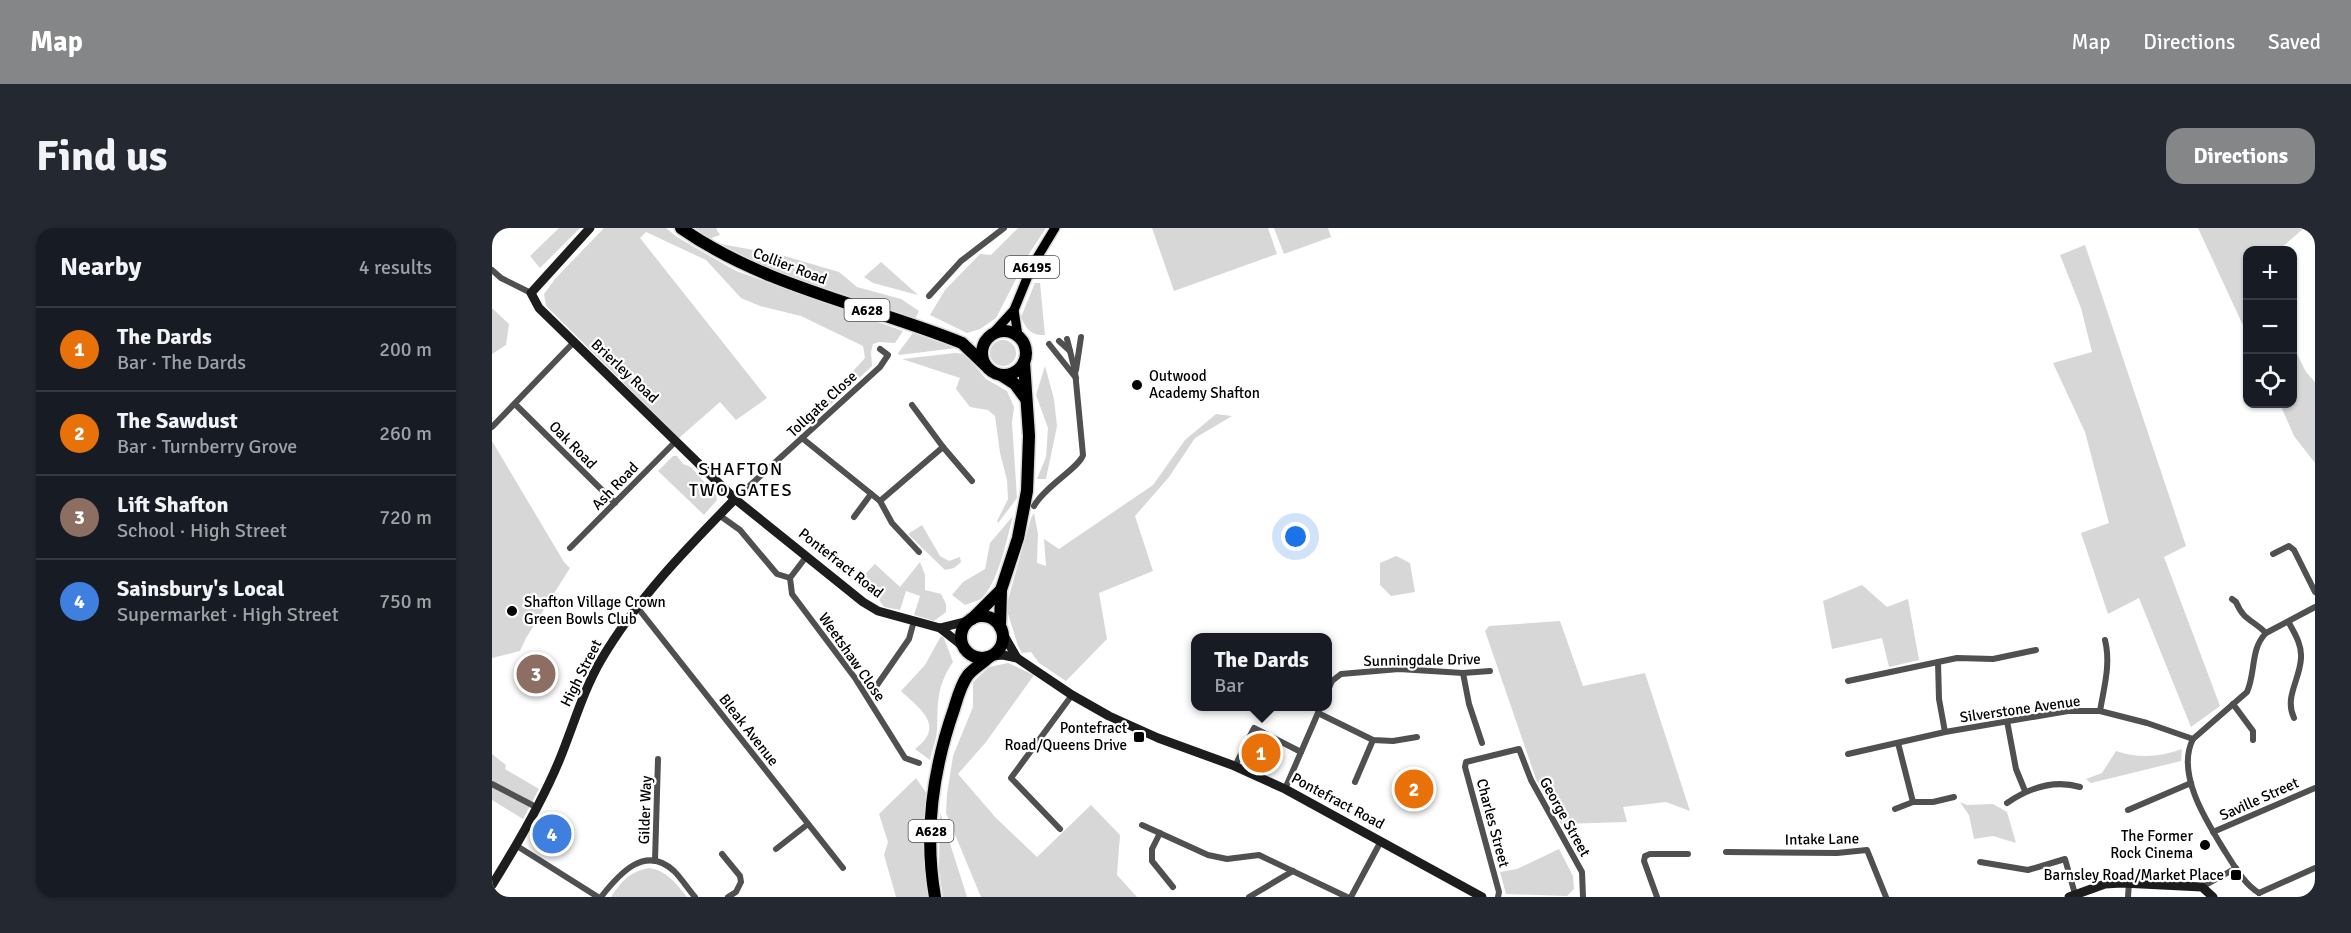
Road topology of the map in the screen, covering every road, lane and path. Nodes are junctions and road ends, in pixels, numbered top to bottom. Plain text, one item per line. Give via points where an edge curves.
1 (590, 228) edge
2 (681, 228) edge
3 (1004, 228) edge
4 (1055, 228) edge
5 (492, 270) edge
6 (531, 293) junction
7 (929, 296) dead end
8 (1014, 310) junction
9 (990, 335) junction
10 (1018, 336) junction
11 (1059, 341) dead end
12 (573, 343) junction
13 (962, 343) junction
14 (1049, 344) dead end
15 (880, 349) dead end
16 (1070, 351) junction
17 (1024, 362) junction
18 (985, 365) junction
19 (1076, 371) junction
20 (1002, 375) junction
21 (1076, 378) junction
22 (1026, 399) junction
23 (515, 404) junction
24 (912, 405) dead end
25 (492, 428) edge
26 (802, 438) junction
27 (676, 441) junction
28 (943, 447) junction
29 (972, 481) dead end
30 (871, 494) junction
31 (735, 499) junction
32 (880, 501) junction
33 (615, 503) junction
34 (1034, 506) dead end
35 (719, 515) junction
36 (854, 517) dead end
37 (570, 548) dead end
38 (919, 552) dead end
39 (2273, 554) dead end
40 (806, 557) junction
41 (790, 578) junction
42 (1001, 590) junction
43 (2315, 592) edge
44 (2232, 599) dead end
45 (637, 607) junction
46 (2315, 608) edge
47 (970, 620) junction
48 (914, 621) junction
49 (2289, 623) junction
50 (940, 628) junction
51 (1001, 630) junction
52 (2266, 633) junction
53 (2104, 640) dead end
54 (964, 648) junction
55 (2036, 650) dead end
56 (990, 656) junction
57 (1017, 658) junction
58 (1938, 662) junction
59 (1490, 671) dead end
60 (1463, 673) junction
61 (968, 675) junction
62 (1332, 681) edge
63 (1848, 681) dead end
64 (875, 688) dead end
65 (1072, 695) junction
66 (2233, 704) junction
67 (1319, 711) edge
68 (1321, 711) edge
69 (2100, 711) junction
70 (2294, 717) dead end
71 (2007, 721) junction
72 (1945, 732) junction
73 (1416, 737) dead end
74 (2193, 739) junction
75 (1374, 740) junction
76 (2253, 740) dead end
77 (1482, 743) dead end
78 (1898, 743) junction
79 (1301, 752) junction
80 (1848, 754) dead end
81 (658, 759) dead end
82 (1473, 761) joint
83 (919, 763) dead end
84 (1235, 766) junction
85 (1355, 782) dead end
86 (2191, 783) junction
87 (492, 784) edge
88 (2080, 787) dead end
89 (2315, 788) edge
90 (1285, 789) junction
91 (2025, 791) junction
92 (1954, 797) dead end
93 (1913, 802) junction
94 (2007, 803) dead end
95 (536, 807) junction
96 (1895, 809) dead end
97 (2128, 810) dead end
98 (808, 824) junction
99 (1142, 825) dead end
100 (1060, 829) dead end
101 (2213, 832) junction
102 (1161, 833) junction
103 (1381, 841) junction
104 (517, 846) junction
105 (776, 849) dead end
106 (1726, 852) dead end
107 (722, 854) dead end
108 (1688, 854) dead end
109 (655, 861) junction
110 (1980, 862) dead end
111 (843, 868) dead end
112 (2236, 868) junction
113 (2315, 868) edge
114 (1293, 871) junction
115 (2128, 883) junction
116 (492, 885) edge
117 (1173, 887) dead end
118 (2202, 887) junction
119 (2260, 895) edge
120 (2072, 896) edge
121 (600, 897) edge
122 (695, 897) edge
123 (728, 897) edge
124 (935, 897) edge
125 (1250, 897) edge
126 (1349, 897) edge
127 (1482, 897) edge
128 (1498, 897) edge
129 (1583, 897) edge
130 (1657, 897) edge
131 (1886, 897) edge
132 (2128, 897) edge
133 (2213, 897) edge

1 - 6 street
2 - 13 highway, Collier Road / A628 via 734,260 772,277
3 - 7 street via 961,261
4 - 8 main road, A6195 via 1032,266
5 - 6 street, Brierley Road
6 - 12 street, Brierley Road via 538,308
8 - 9 main road, A6195
8 - 10 main road
9 - 10 highway via 1008,331
9 - 13 highway
9 - 18 highway via 982,347
10 - 17 highway, A628 via 1025,348
11 - 16 street
12 - 23 street
12 - 27 street, Brierley Road
13 - 18 highway, Collier Road / A628
14 - 21 street
15 - 26 street, Tollgate Close via 888,355 880,367
16 - 19 street
16 - 19 street via 1074,338
17 - 20 highway via 1015,372
17 - 22 highway, A628
18 - 20 highway, A628
19 - 21 street
20 - 22 highway, A628
21 - 34 street via 1082,461 1050,486
22 - 42 highway, A628 via 1026,497
23 - 25 street
23 - 33 street, Oak Road
24 - 28 street
26 - 30 street
26 - 31 street, Tollgate Close
27 - 31 street, Brierley Road
27 - 33 street, Ash Road
28 - 29 street
28 - 32 street
30 - 32 street
30 - 36 street
31 - 35 street, High Street
31 - 40 street, Pontefract Road
32 - 38 street via 892,523
33 - 37 street, Ash Road
35 - 41 street via 740,530 777,574
35 - 45 street, High Street
39 - 43 street via 2289,546 2294,550
40 - 41 street
40 - 48 street, Pontefract Road via 862,602
41 - 83 street, Weetshaw Close via 792,594 855,678 905,758
42 - 47 highway, A628
42 - 51 highway, A628
44 - 52 street via 2240,614
45 - 95 street, High Street via 601,661
45 - 98 street, Bleak Avenue
46 - 49 street
47 - 50 street, Pontefract Road
47 - 51 highway via 985,617 996,622
47 - 54 highway, A628 via 961,633
48 - 50 street, Pontefract Road
48 - 64 street via 909,639
49 - 52 street
49 - 70 street via 2301,660 2290,700
50 - 54 street, Pontefract Road
51 - 56 highway, A628 via 1001,646
51 - 57 street, Pontefract Road
52 - 66 street via 2257,649 2247,692
53 - 69 street via 2108,668
54 - 56 highway via 973,657
54 - 61 highway, A628
55 - 58 street via 1993,659
56 - 57 street, Pontefract Road
56 - 61 highway, A628
57 - 65 street, Pontefract Road
58 - 63 street
58 - 72 street
59 - 60 street, Sunningdale Drive
60 - 62 street, Sunningdale Drive via 1399,669 1341,674
60 - 77 street via 1468,704
61 - 124 highway, A628 via 946,733 934,787 931,847
65 - 84 street, Pontefract Road via 1158,738
65 - 100 street via 1011,778
66 - 74 street
66 - 76 street via 2253,731
67 - 79 street
68 - 75 street
69 - 71 street, Silverstone Avenue via 2068,711
69 - 74 street, Silverstone Avenue
71 - 72 street, Silverstone Avenue
71 - 91 street via 2016,769
72 - 78 street, Silverstone Avenue
73 - 75 street
74 - 86 street via 2188,762
75 - 85 street
78 - 80 street, Silverstone Avenue
78 - 93 street
79 - 84 street via 1254,728
79 - 90 street
81 - 109 street, Gilder Way
82 - 128 street, Charles Street via 1466,762 1465,767
82 - 129 street, George Street via 1519,749 1531,780 1582,872
84 - 90 street, Pontefract Road
86 - 97 street
86 - 101 street
87 - 95 street
88 - 91 street via 2064,782
89 - 101 street, Saville Street
90 - 103 street, Pontefract Road
91 - 94 street
92 - 93 street
93 - 96 street
95 - 104 street, High Street
98 - 105 street
98 - 111 street, Bleak Avenue
99 - 102 street
101 - 112 street
102 - 114 street via 1208,855 1227,859 1259,855
102 - 117 street via 1152,849 1152,861
103 - 126 street
103 - 127 street, Pontefract Road
104 - 116 street, High Street
104 - 121 street
106 - 131 street, Intake Lane via 1868,850
107 - 123 street via 741,882
108 - 130 street via 1645,856
109 - 121 street via 628,868
109 - 122 street via 675,872
110 - 120 street via 2028,870 2066,859
112 - 118 street
112 - 119 street
113 - 119 street
114 - 125 street
114 - 126 street
115 - 118 street
115 - 120 street via 2105,884
115 - 132 street
118 - 133 street

